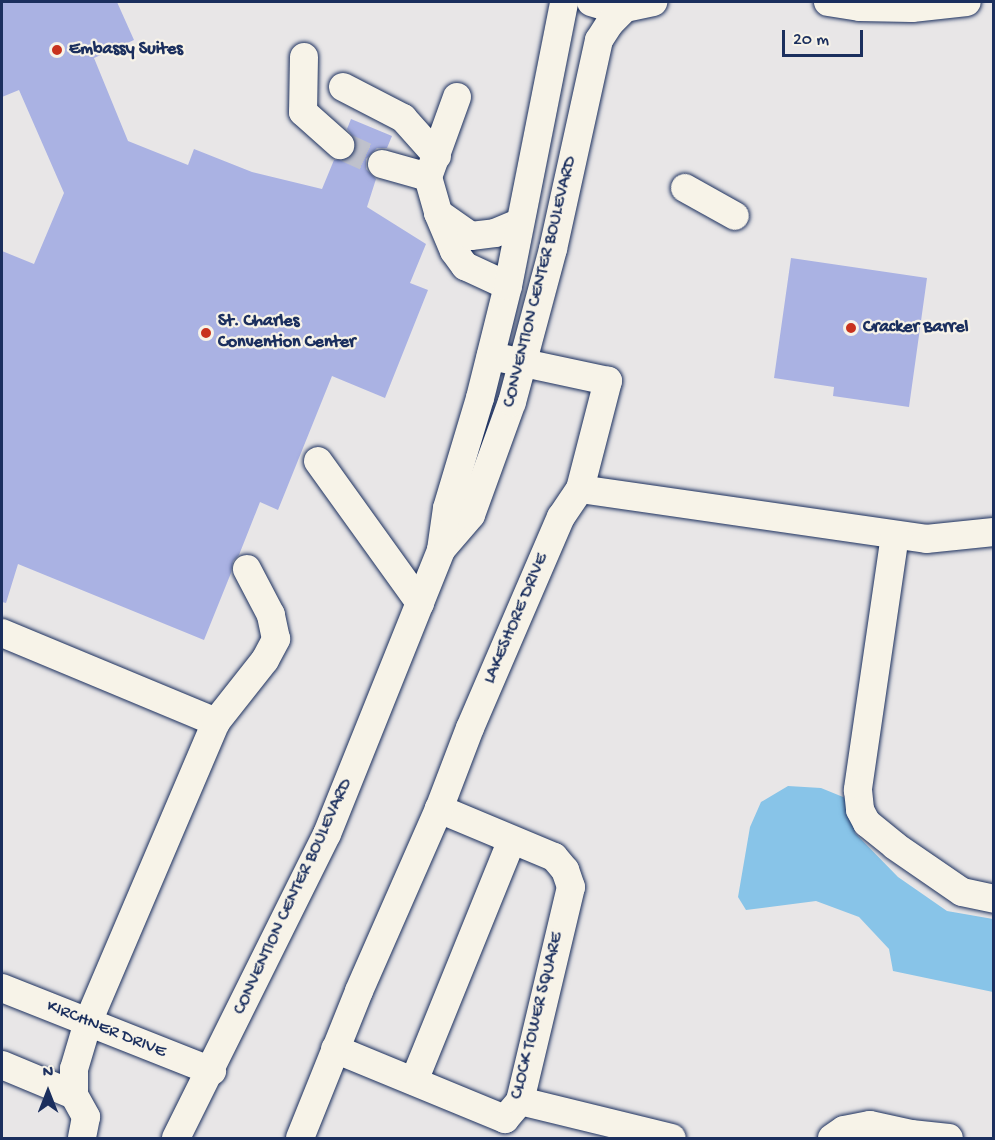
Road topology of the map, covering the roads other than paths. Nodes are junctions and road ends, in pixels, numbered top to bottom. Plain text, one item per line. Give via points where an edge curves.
1 (564, 2) edge
2 (591, 2) edge
3 (653, 2) edge
4 (828, 2) edge
5 (967, 2) edge
6 (625, 8) junction
7 (304, 57) dead end
8 (343, 87) dead end
9 (457, 97) dead end
10 (340, 145) tunnel mouth
11 (382, 164) tunnel mouth
12 (433, 166) junction
13 (686, 188) dead end
14 (438, 213) junction
15 (735, 216) dead end
16 (519, 223) junction
17 (507, 286) junction
18 (491, 356) junction
19 (523, 364) junction
20 (318, 461) dead end
21 (580, 489) junction
22 (993, 532) edge
23 (895, 535) junction
24 (441, 550) junction
25 (247, 569) dead end
26 (420, 603) junction
27 (2, 633) edge
28 (216, 722) junction
29 (439, 809) junction
30 (512, 840) junction
31 (993, 898) edge
32 (2, 988) edge
33 (88, 1022) junction
34 (335, 1049) junction
35 (2, 1065) edge
36 (212, 1071) junction
37 (414, 1081) junction
38 (74, 1095) junction
39 (520, 1101) junction
40 (82, 1138) edge
41 (176, 1138) edge
42 (300, 1138) edge
43 (672, 1138) edge
44 (832, 1138) edge
45 (949, 1138) edge

1 - 16 street, CONVENTION CENTER BOULEVARD
2 - 6 street
3 - 6 street
4 - 5 street via 912,8
6 - 19 street, CONVENTION CENTER BOULEVARD via 599,40
7 - 10 street via 303,112
8 - 12 street via 403,118
9 - 12 street
11 - 12 street
12 - 14 street
13 - 15 street
14 - 16 street via 471,236 495,233
14 - 17 street via 465,266
16 - 17 street, CONVENTION CENTER BOULEVARD
17 - 18 street, CONVENTION CENTER BOULEVARD
18 - 19 street
18 - 24 street, CONVENTION CENTER BOULEVARD via 447,508
19 - 21 street, LAKESHORE DRIVE via 608,381
19 - 24 street, CONVENTION CENTER BOULEVARD via 471,515
20 - 26 street
21 - 23 street
21 - 29 street, LAKESHORE DRIVE via 556,527
22 - 23 street via 926,539
23 - 31 street via 858,790 860,810 867,823 895,846 962,892
24 - 26 street, CONVENTION CENTER BOULEVARD
25 - 28 street via 271,615 276,639 265,660
26 - 36 street, CONVENTION CENTER BOULEVARD via 327,834
27 - 28 street
28 - 33 street
29 - 30 street, CLOCK TOWER SQUARE
29 - 34 street, LAKESHORE DRIVE
30 - 37 street
30 - 39 street, CLOCK TOWER SQUARE via 554,857 565,870 571,887
32 - 33 street, KIRCHNER DRIVE
33 - 36 street, KIRCHNER DRIVE
33 - 38 street via 74,1069
34 - 37 street, CLOCK TOWER SQUARE
34 - 42 street, LAKESHORE DRIVE
35 - 38 street
36 - 41 street, CONVENTION CENTER BOULEVARD
37 - 39 street, CLOCK TOWER SQUARE via 505,1119
38 - 40 street via 86,1117
39 - 43 street
44 - 45 street via 844,1130 870,1125

